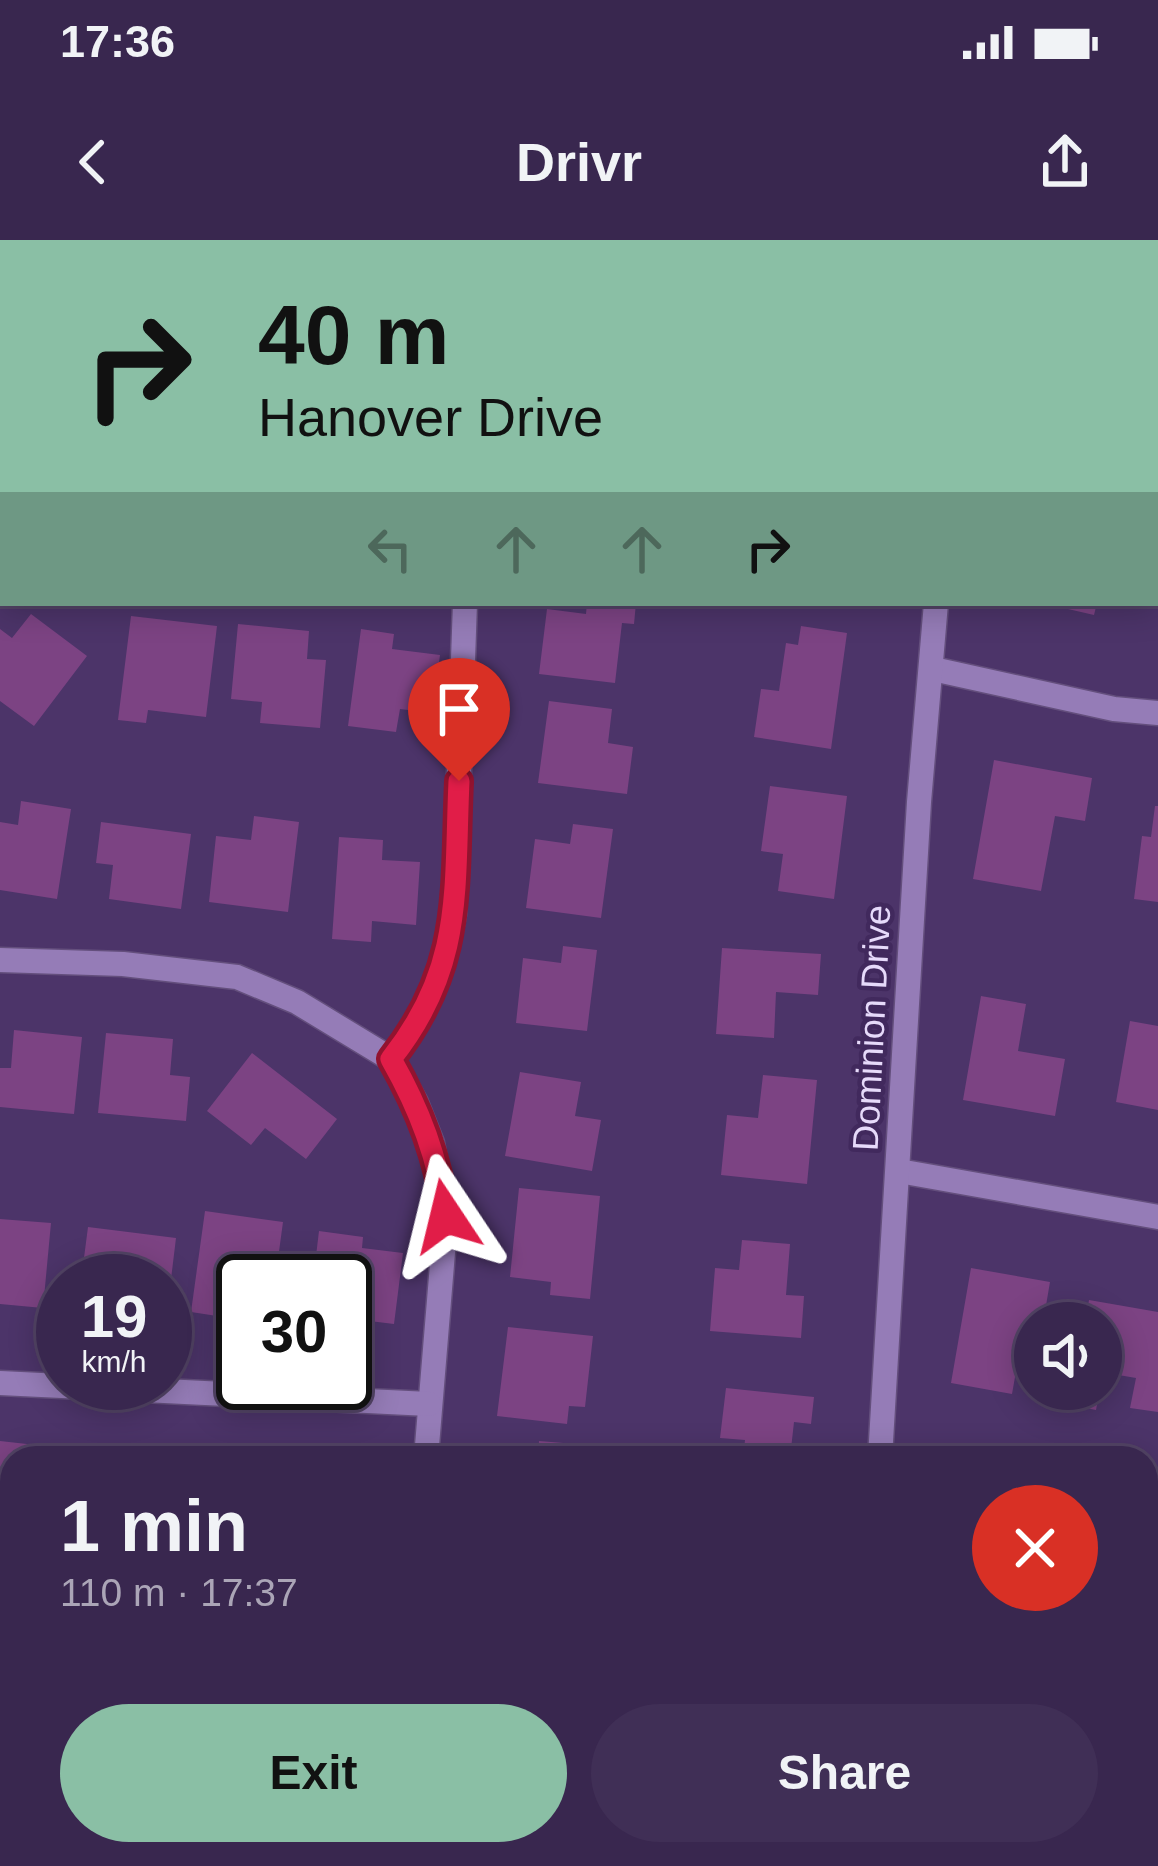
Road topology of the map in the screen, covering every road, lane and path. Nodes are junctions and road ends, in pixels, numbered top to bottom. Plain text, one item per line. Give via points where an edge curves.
1 (465, 606) edge
2 (936, 606) edge
3 (933, 669) junction
4 (1158, 713) edge
5 (0, 960) edge
6 (391, 1059) junction
7 (899, 1172) junction
8 (1158, 1217) edge
9 (0, 1383) edge
10 (429, 1404) junction
11 (427, 1446) edge
12 (881, 1446) edge

1 - 6 street via 454,914 433,995
2 - 3 street, Dominion Drive
3 - 4 street
3 - 7 street, Dominion Drive
5 - 6 street via 237,976 297,1001
6 - 10 street via 432,1143 446,1216
7 - 8 street
7 - 12 street, Dominion Drive
9 - 10 street
10 - 11 street

